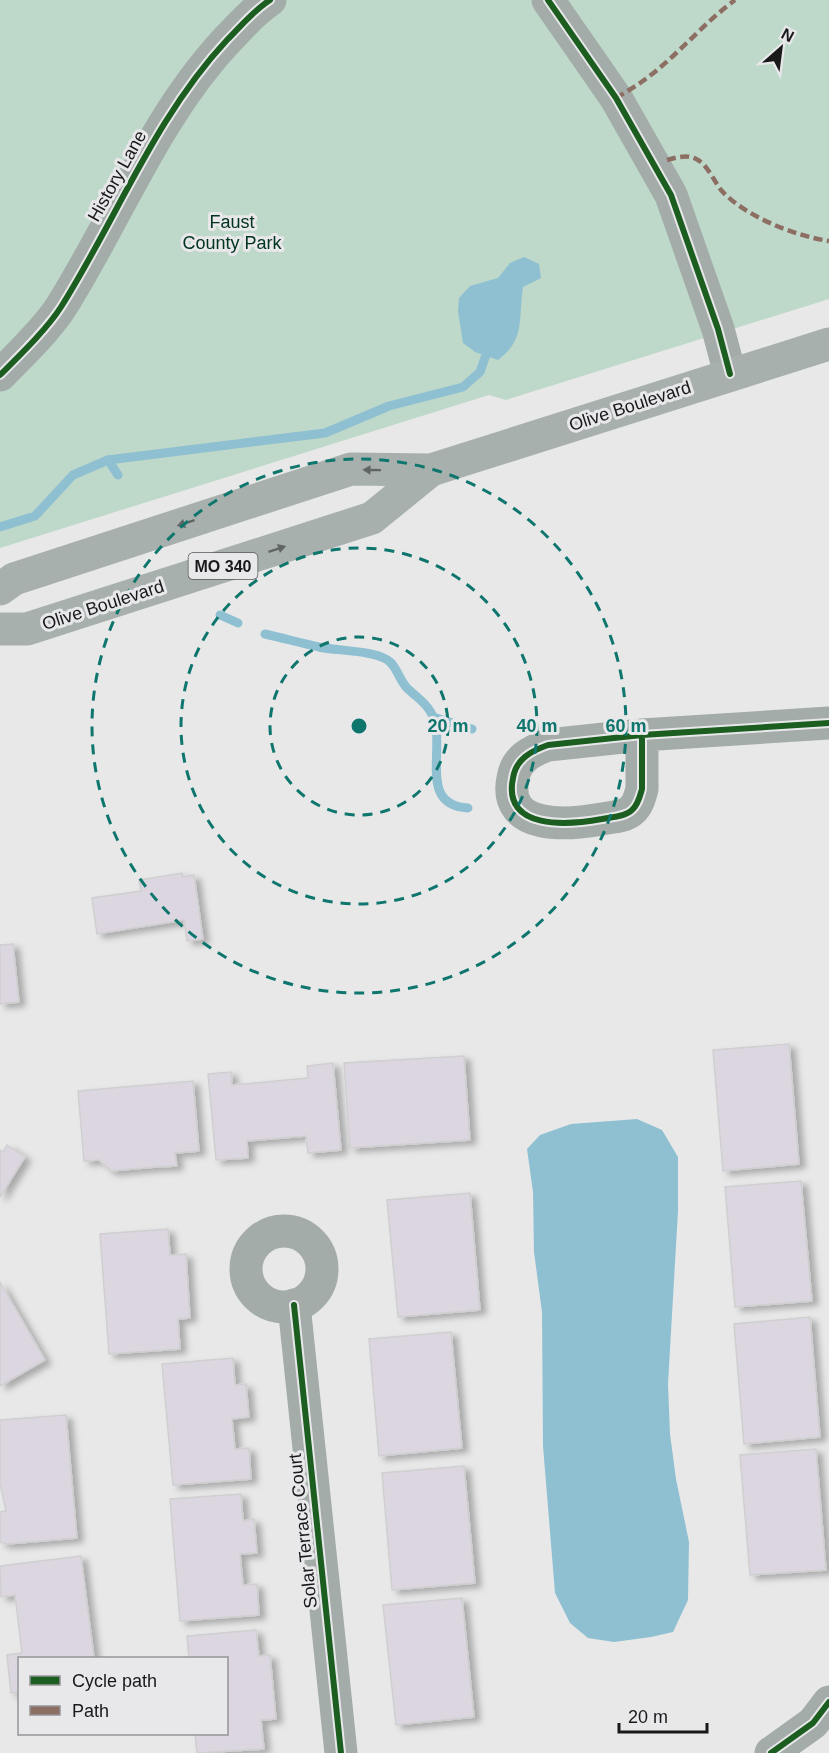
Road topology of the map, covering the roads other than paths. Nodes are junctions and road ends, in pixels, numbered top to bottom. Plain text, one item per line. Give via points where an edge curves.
1 (270, 0) edge
2 (548, 0) edge
3 (829, 344) edge
4 (730, 374) junction
5 (0, 375) edge
6 (431, 470) junction
7 (0, 589) edge
8 (0, 629) edge
9 (829, 723) edge
10 (642, 735) dead end
11 (294, 1305) dead end
12 (829, 1702) edge
13 (341, 1753) edge
14 (771, 1753) edge

1 - 5 street, History Lane via 208,60 167,119 60,309
2 - 4 street via 616,98 671,195
3 - 4 main road, Olive Boulevard / MO 340
4 - 6 main road, Olive Boulevard / MO 340
6 -> 7 main road, Olive Boulevard / MO 340 via 351,469 14,579
8 -> 6 main road, Olive Boulevard / MO 340 via 27,630 372,518
9 - 10 street
11 - 13 street, Solar Terrace Court
12 - 14 street via 813,1723

